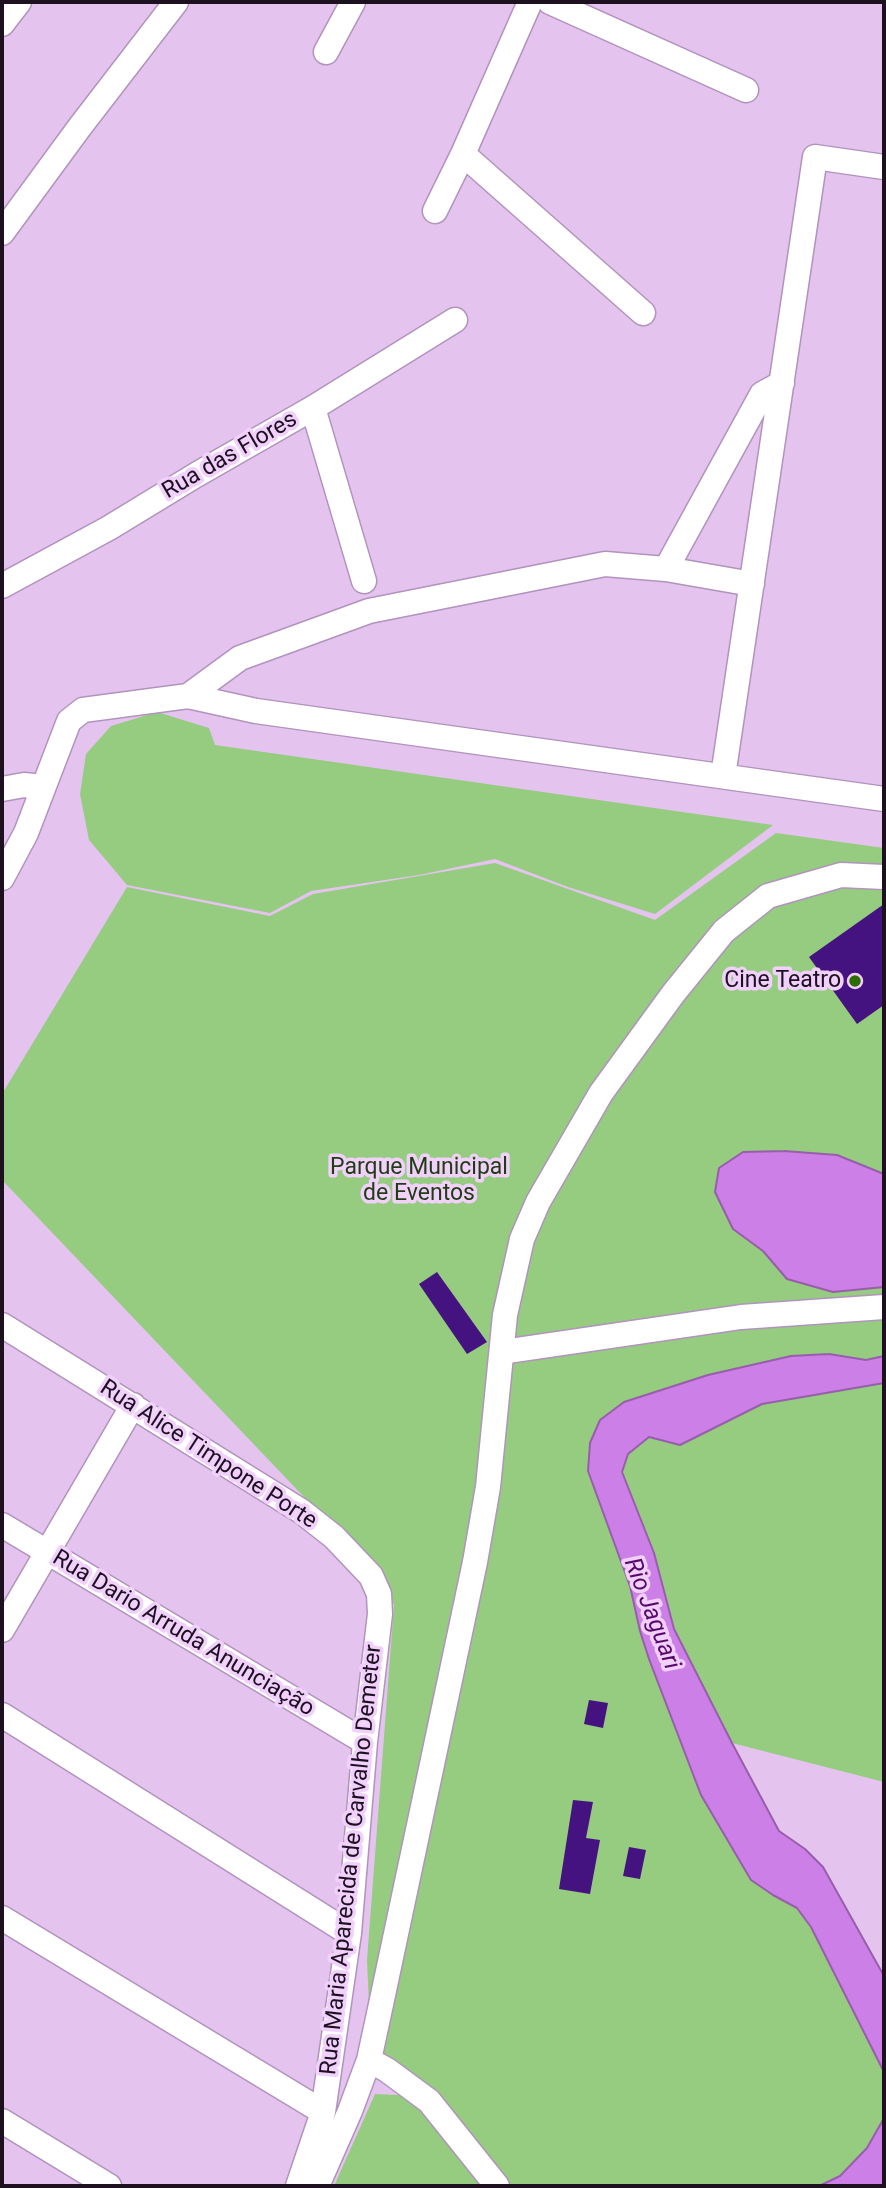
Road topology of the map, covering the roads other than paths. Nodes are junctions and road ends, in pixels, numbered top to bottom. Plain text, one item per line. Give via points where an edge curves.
1 (19, 2) edge
2 (176, 2) edge
3 (353, 2) edge
4 (530, 2) edge
5 (550, 2) edge
6 (2, 24) edge
7 (326, 52) dead end
8 (746, 90) dead end
9 (463, 154) junction
10 (884, 167) edge
11 (435, 211) dead end
12 (2, 233) edge
13 (643, 313) dead end
14 (455, 320) dead end
15 (782, 383) junction
16 (313, 408) junction
17 (666, 569) junction
18 (364, 581) dead end
19 (752, 584) junction
20 (2, 586) edge
21 (188, 696) junction
22 (723, 776) junction
23 (42, 787) junction
24 (2, 789) edge
25 (884, 799) edge
26 (884, 877) edge
27 (2, 878) edge
28 (884, 1307) edge
29 (2, 1325) edge
30 (502, 1352) junction
31 (133, 1405) junction
32 (2, 1525) edge
33 (47, 1552) junction
34 (380, 1614) joint
35 (2, 1630) edge
36 (2, 1715) edge
37 (365, 1742) junction
38 (2, 1918) edge
39 (349, 1933) junction
40 (369, 2060) junction
41 (323, 2112) junction
42 (2, 2121) edge
43 (109, 2186) edge
44 (298, 2186) edge
45 (317, 2186) edge
46 (497, 2186) edge

1 - 6 street
2 - 12 street
3 - 7 street
4 - 9 street
5 - 8 street
9 - 11 street
9 - 13 street
10 - 15 street via 815,157
14 - 16 street, Rua das Flores
15 - 17 street via 762,394
15 - 19 street
16 - 18 street
16 - 20 street, Rua das Flores
17 - 19 street
17 - 21 street via 605,564 369,611 240,658
19 - 22 street
21 - 22 street via 256,710
21 - 23 street via 83,710 69,721
22 - 25 street
23 - 24 street
23 - 27 street via 26,833
26 - 30 street via 841,875 768,896 724,931 673,994 601,1093 538,1202 522,1239
28 - 30 street via 741,1317
29 - 31 street, Rua Alice Timpone Porte
30 - 40 street via 475,1562
31 - 33 street
31 - 34 street, Rua Alice Timpone Porte via 301,1511 334,1537 371,1576 379,1594
32 - 33 street, Rua Dario Arruda Anunciação
33 - 35 street
33 - 37 street, Rua Dario Arruda Anunciação
34 - 37 street, Rua Maria Aparecida de Carvalho Demeter
36 - 39 street
37 - 39 street, Rua Maria Aparecida de Carvalho Demeter
38 - 41 street
39 - 41 street, Rua Maria Aparecida de Carvalho Demeter
40 - 45 street
40 - 46 street via 429,2101
41 - 44 street, Rua Maria Aparecida de Carvalho Demeter
42 - 43 street

